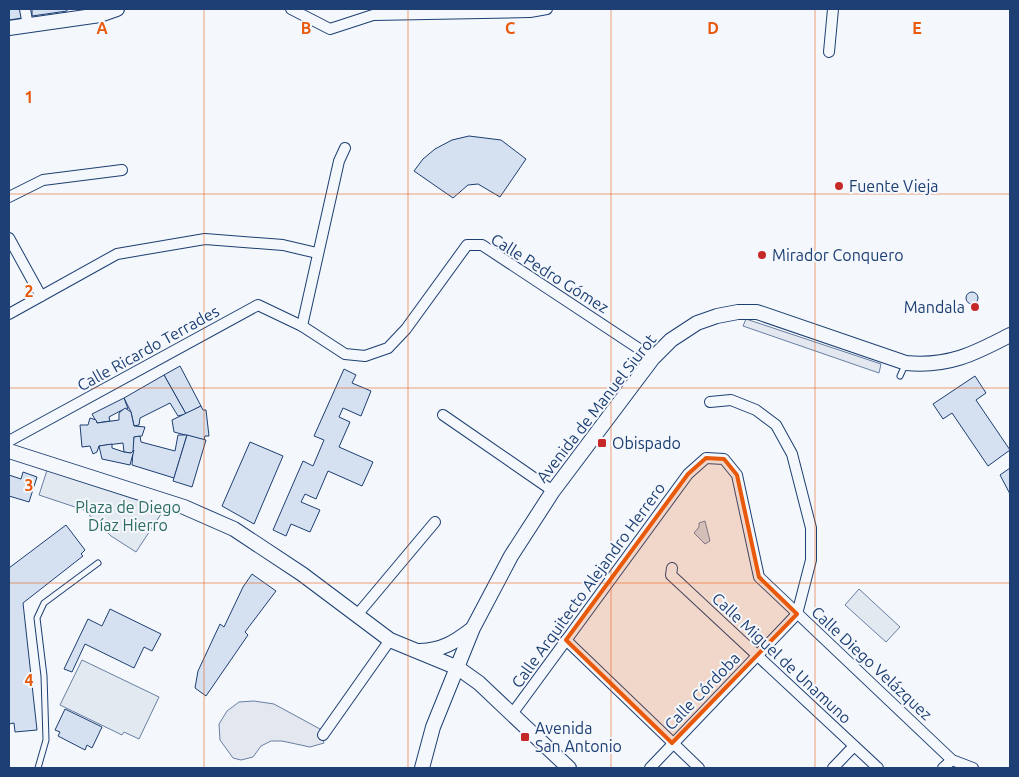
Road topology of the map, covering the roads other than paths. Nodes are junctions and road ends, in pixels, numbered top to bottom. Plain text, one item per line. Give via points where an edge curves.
1 (26, 9) edge
2 (117, 9) edge
3 (291, 9) edge
4 (547, 9) edge
5 (833, 9) edge
6 (385, 12) edge
7 (28, 26) junction
8 (9, 28) edge
9 (829, 52) dead end
10 (345, 148) dead end
11 (122, 170) dead end
12 (9, 197) edge
13 (9, 238) edge
14 (317, 253) junction
15 (41, 296) junction
16 (9, 314) edge
17 (302, 326) junction
18 (1010, 335) edge
19 (653, 358) junction
20 (710, 402) dead end
21 (442, 415) dead end
22 (9, 440) edge
23 (9, 451) edge
24 (553, 491) junction
25 (435, 522) dead end
26 (98, 563) dead end
27 (672, 568) dead end
28 (798, 614) junction
29 (356, 615) junction
30 (473, 628) junction
31 (390, 640) junction
32 (566, 640) junction
33 (416, 651) junction
34 (757, 656) junction
35 (458, 668) junction
36 (512, 714) junction
37 (323, 735) dead end
38 (672, 744) junction
39 (854, 746) junction
40 (952, 760) junction
41 (38, 768) edge
42 (422, 768) edge
43 (569, 768) edge
44 (650, 768) edge
45 (699, 768) edge
46 (833, 768) edge
47 (878, 768) edge
48 (943, 768) edge
49 (973, 768) edge

1 - 7 street
2 - 7 street via 100,15
3 - 6 street via 330,29
4 - 6 street via 530,12
5 - 9 street
7 - 8 street
10 - 14 street
11 - 12 street via 43,180
13 - 15 street
14 - 15 street via 283,245 205,239 117,254
14 - 17 street
15 - 16 street
17 - 19 street, Calle Pedro Gómez via 345,354 365,356 388,348 406,329 466,245 482,245
17 - 22 street, Calle Ricardo Terrades via 258,305
18 - 19 street, Avenida de Manuel Siurot via 970,356 903,370 783,320 757,312 738,312 697,323 682,331
19 - 24 street, Avenida de Manuel Siurot
20 - 28 street, Calle Diego Velázquez via 732,400 756,410 776,425 792,450 811,528 811,560
21 - 24 street
23 - 29 street, Avenida de Manuel Siurot via 184,507 234,529 272,552
24 - 30 street, Avenida de Manuel Siurot via 510,556
25 - 29 street
26 - 41 lane via 44,603 37,618 44,676 46,740
27 - 34 street, Calle Miguel de Unamuno via 671,576
28 - 32 street, Calle Arquitecto Alejandro Herrero via 760,577 737,475 724,459 706,458 688,474
28 - 34 street, Calle Córdoba
28 - 40 street, Calle Diego Velázquez
29 - 31 street, Avenida de Manuel Siurot
30 - 33 street, Avenida de Manuel Siurot via 450,646
30 - 35 street, Avenida de Manuel Siurot
31 - 33 street, Avenida de Manuel Siurot
31 - 37 street
32 - 36 street, Calle Arquitecto Alejandro Herrero
32 - 38 street
33 - 35 street, Avenida de Manuel Siurot
34 - 38 street, Calle Córdoba
34 - 39 street, Calle Miguel de Unamuno
35 - 36 street
35 - 42 street via 433,727
36 - 43 street
38 - 44 street, Calle Córdoba
38 - 45 street
39 - 46 street
39 - 47 street, Calle Miguel de Unamuno
40 - 48 street
40 - 49 street, Calle Diego Velázquez

